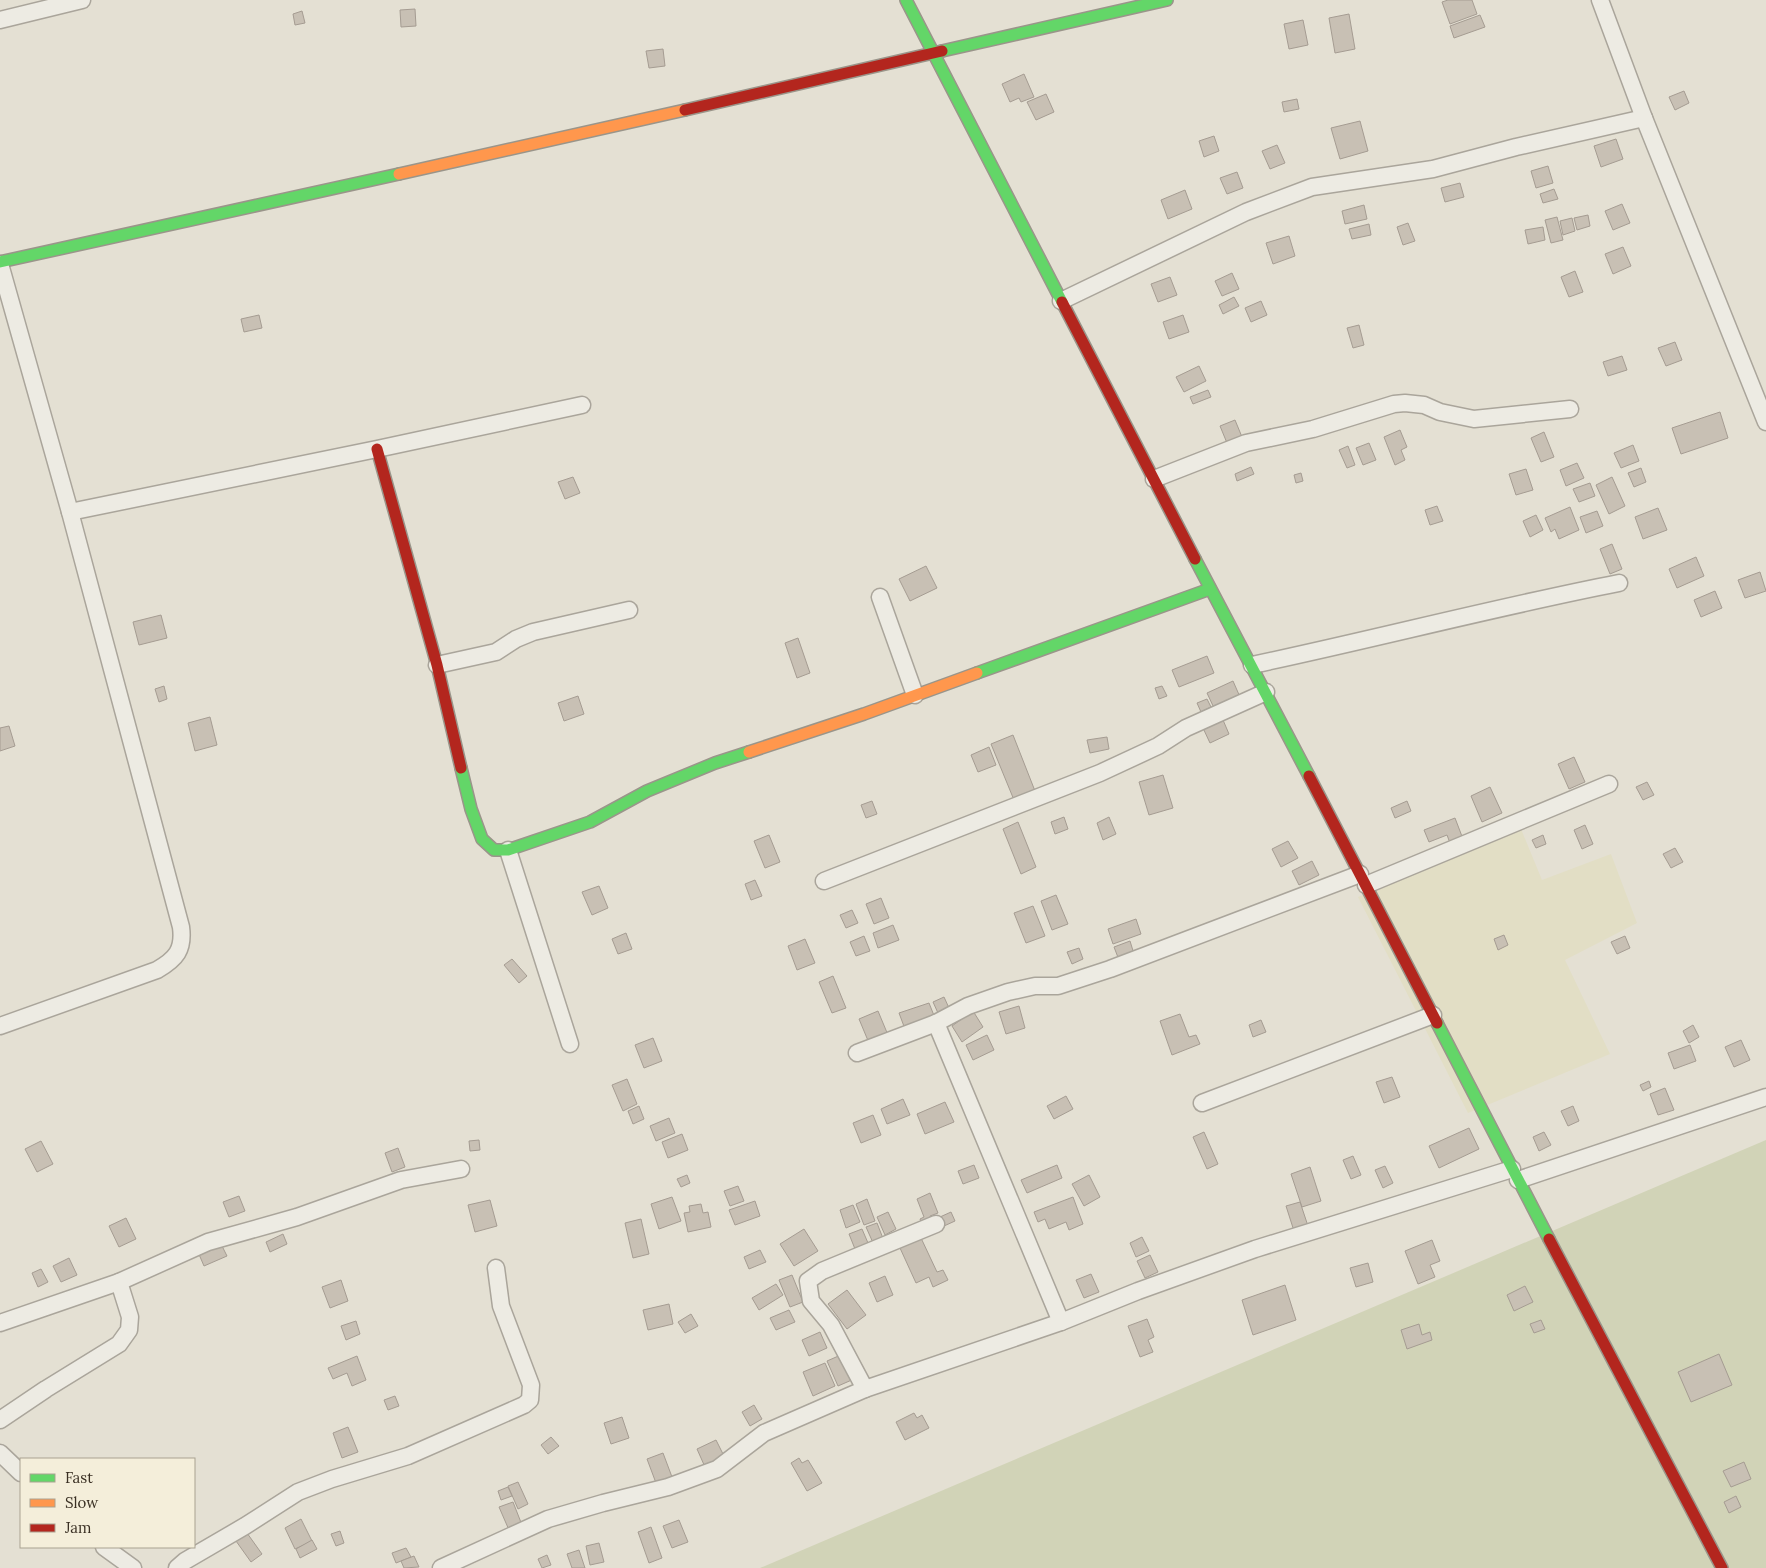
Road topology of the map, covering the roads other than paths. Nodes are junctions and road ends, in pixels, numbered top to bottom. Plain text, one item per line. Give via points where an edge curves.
1 (82, 0) edge
2 (906, 0) edge
3 (1167, 0) edge
4 (1600, 0) edge
5 (0, 20) edge
6 (934, 53) junction
7 (1644, 118) junction
8 (0, 263) edge
9 (1061, 301) junction
10 (582, 405) dead end
11 (1570, 408) dead end
12 (1766, 422) edge
13 (378, 449) junction
14 (1154, 479) junction
15 (70, 512) junction
16 (1619, 583) dead end
17 (1210, 589) junction
18 (880, 597) dead end
19 (629, 610) dead end
20 (437, 665) junction
21 (1252, 665) junction
22 (1266, 692) junction
23 (915, 696) junction
24 (1609, 784) dead end
25 (508, 850) junction
26 (1363, 880) junction
27 (824, 881) dead end
28 (1433, 1015) junction
29 (936, 1023) junction
30 (0, 1026) edge
31 (570, 1044) dead end
32 (857, 1053) dead end
33 (1766, 1097) edge
34 (1202, 1103) dead end
35 (461, 1169) dead end
36 (1515, 1175) junction
37 (936, 1224) dead end
38 (496, 1268) dead end
39 (119, 1282) junction
40 (1060, 1322) junction
41 (0, 1323) edge
42 (865, 1389) junction
43 (0, 1420) edge
44 (0, 1453) edge
45 (20, 1472) edge
46 (105, 1548) edge
47 (122, 1566) edge
48 (176, 1568) edge
49 (441, 1568) edge
50 (1722, 1568) edge

1 - 5 street
2 - 6 street
3 - 6 street
4 - 7 street
6 - 8 street
6 - 9 street
7 - 9 street via 1433,169 1312,186 1246,212
7 - 12 street
8 - 15 street
9 - 14 street
10 - 13 street
11 - 14 street via 1474,419 1424,405 1394,404 1314,429 1246,443
13 - 15 street
13 - 20 street
14 - 17 street
15 - 30 street via 182,938 178,953 157,970
16 - 21 street
17 - 21 street
17 - 23 street
18 - 23 street
19 - 20 street via 532,632 496,652
20 - 25 street via 471,809 482,839 494,850
21 - 22 street
22 - 26 street
22 - 27 street via 1186,728 1158,746 1100,773
23 - 25 street via 715,763 647,790 590,822
24 - 26 street
25 - 31 street
26 - 28 street
26 - 29 street via 1058,986 1035,986 1008,992 968,1006
28 - 34 street
28 - 36 street
29 - 32 street
29 - 40 street
33 - 36 street
35 - 39 street via 401,1180 297,1217 208,1242
36 - 40 street via 1255,1249
36 - 50 street
37 - 42 street via 822,1271 808,1281 811,1301 831,1325
38 - 48 street via 501,1306 532,1385 530,1400 524,1406 408,1456 298,1492
39 - 41 street
39 - 43 street via 130,1317 130,1330 119,1344
40 - 42 street
42 - 49 street via 764,1433 717,1469 668,1487 548,1520
44 - 45 street
46 - 47 street

